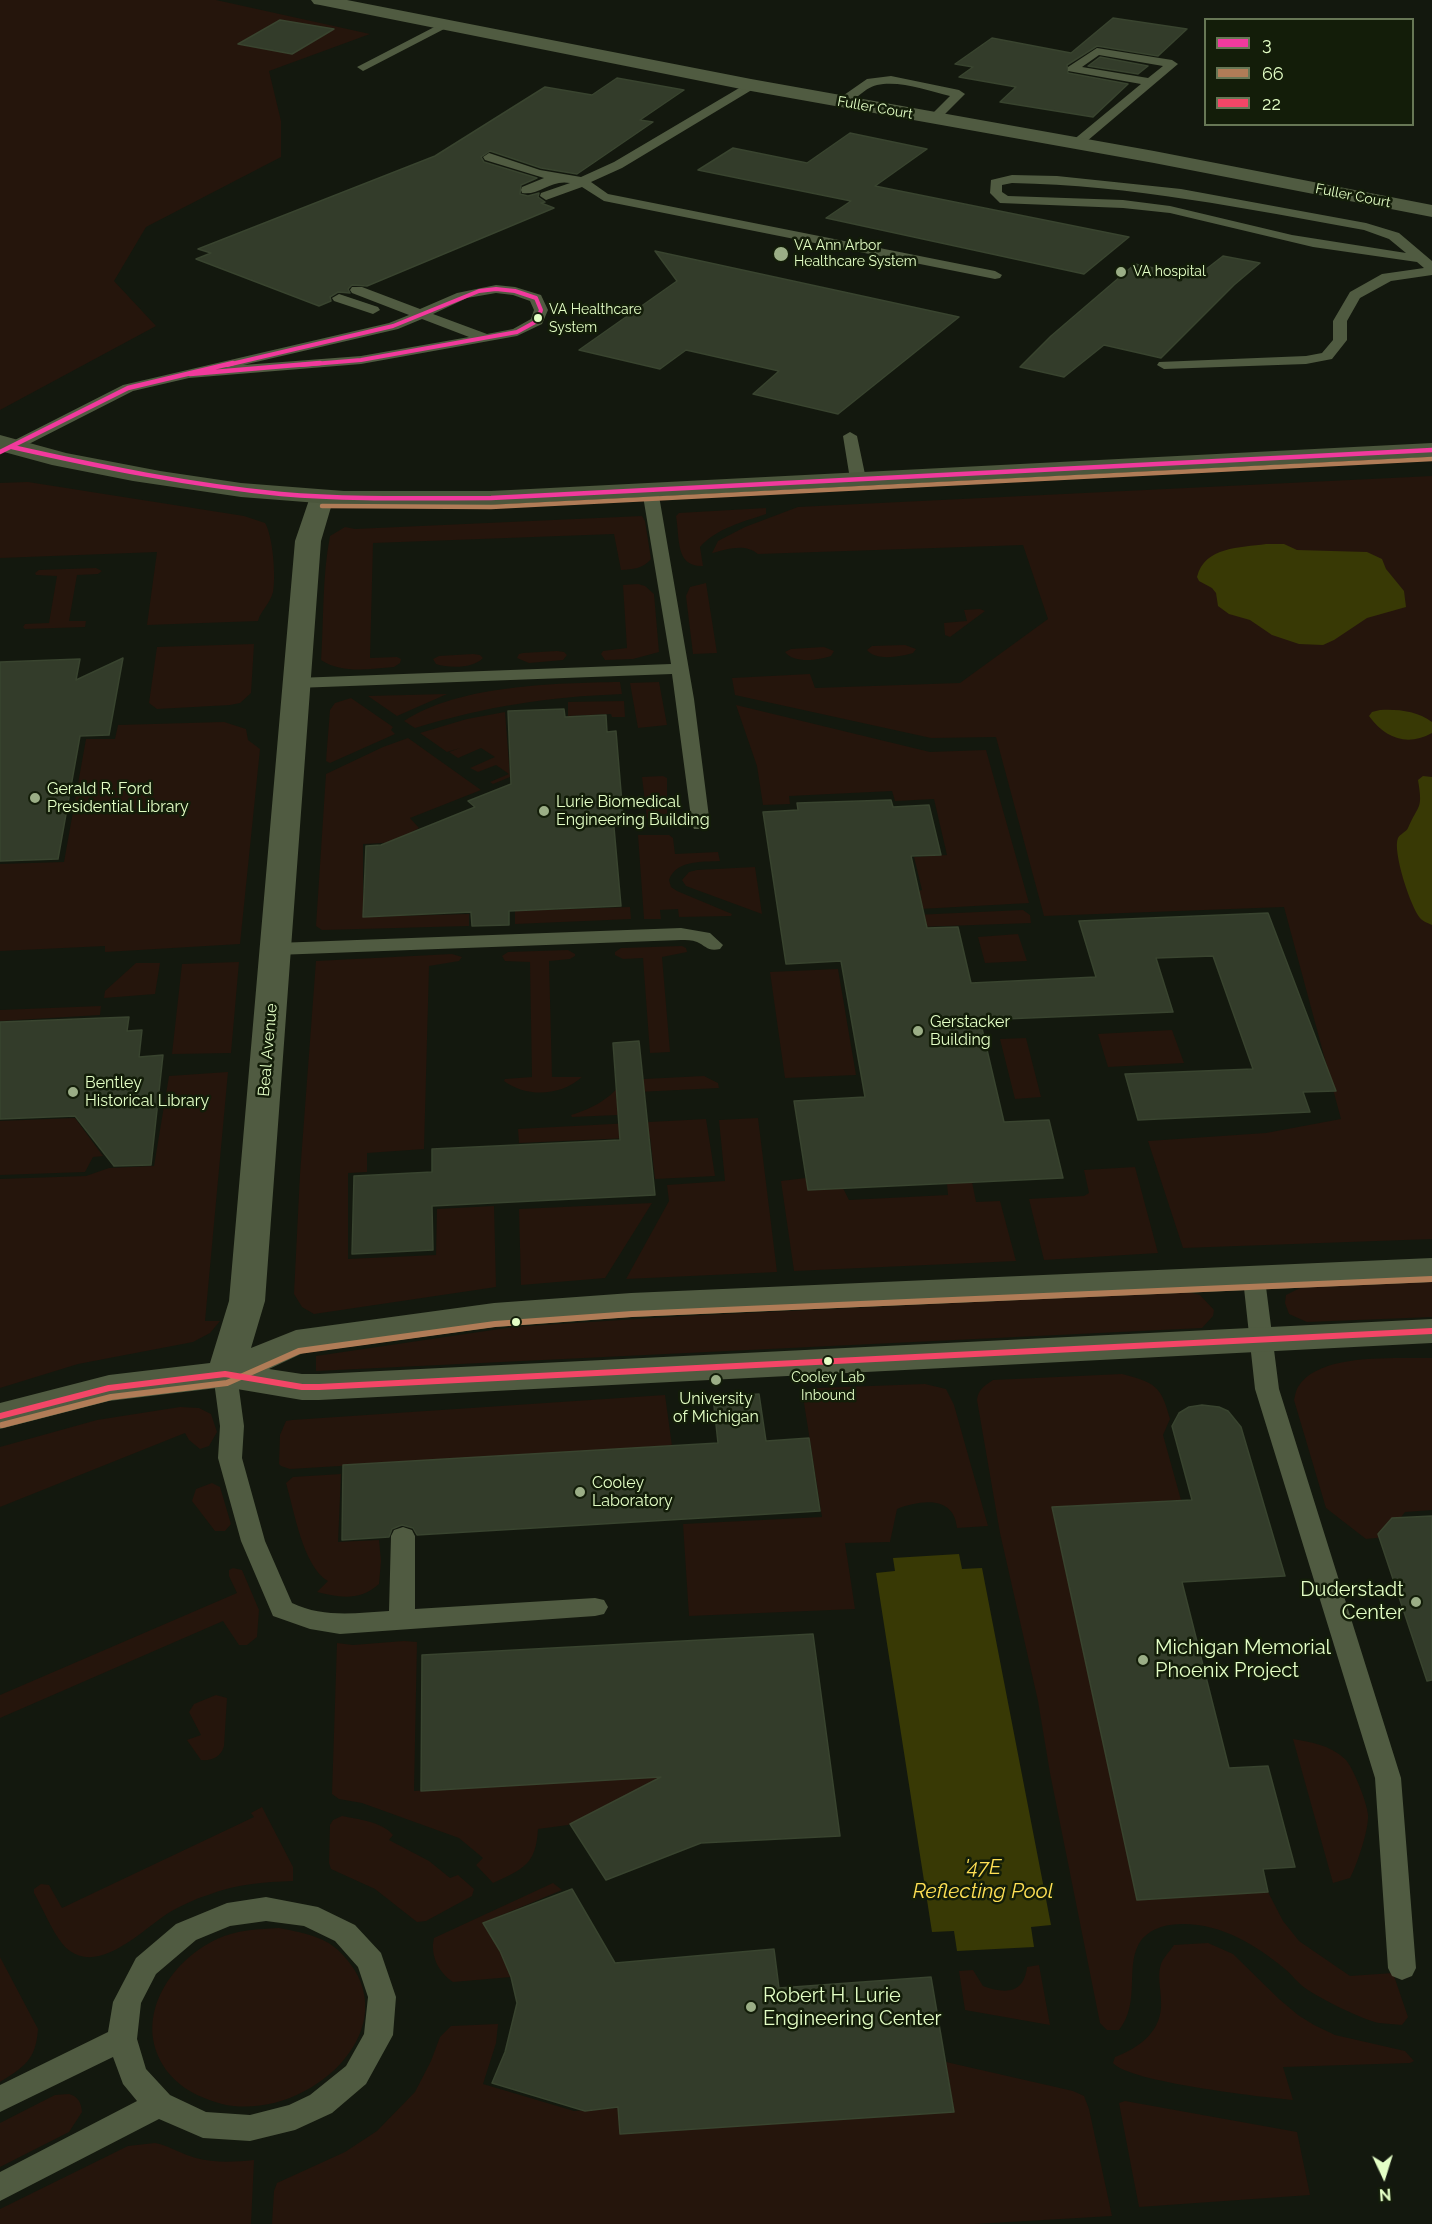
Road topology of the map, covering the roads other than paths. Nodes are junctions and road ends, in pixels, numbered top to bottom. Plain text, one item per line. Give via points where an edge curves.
1 (320, 0) edge
2 (444, 25) junction
3 (363, 68) dead end
4 (1149, 82) junction
5 (751, 85) junction
6 (840, 102) junction
7 (934, 118) junction
8 (1076, 144) junction
9 (489, 158) dead end
10 (558, 177) junction
11 (580, 181) junction
12 (1432, 211) edge
13 (1418, 258) junction
14 (1432, 269) edge
15 (995, 274) dead end
16 (357, 290) dead end
17 (339, 298) dead end
18 (422, 314) junction
19 (404, 322) junction
20 (485, 339) junction
21 (458, 343) junction
22 (1164, 365) dead end
23 (190, 374) junction
24 (850, 436) dead end
25 (4, 447) edge
26 (1432, 450) edge
27 (858, 479) junction
28 (650, 490) junction
29 (322, 497) junction
30 (680, 669) junction
31 (296, 683) junction
32 (701, 825) dead end
33 (713, 945) dead end
34 (276, 949) junction
35 (1432, 1270) edge
36 (1254, 1279) junction
37 (1432, 1331) edge
38 (1261, 1338) junction
39 (225, 1374) junction
40 (0, 1416) edge
41 (403, 1536) dead end
42 (595, 1607) dead end
43 (402, 1620) junction
44 (1402, 1968) dead end
45 (122, 2039) junction
46 (0, 2099) edge
47 (159, 2104) junction
48 (0, 2187) edge

1 - 2 street, Fuller Court
2 - 3 lane
2 - 5 street, Fuller Court
4 - 4 lane via 1172,64 1097,51 1072,69
4 - 8 lane
5 - 6 street, Fuller Court
5 - 11 lane via 618,165
6 - 7 street, Fuller Court
6 - 7 lane via 871,82 891,80 959,94
7 - 8 street, Fuller Court
8 - 12 street, Fuller Court
9 - 10 lane
10 - 11 lane
10 - 11 lane via 537,193
11 - 15 lane via 604,197
13 - 13 lane via 1394,236 1366,227 1181,193 1057,180 1012,179 996,183 996,193 1005,200 1087,202 1192,213 1252,230
13 - 14 lane
14 - 22 lane via 1387,277 1355,295 1340,321 1340,340 1327,356
16 - 18 lane
17 - 19 lane
18 - 19 lane
18 - 20 lane
18 - 20 lane via 482,289 520,291 536,298 541,310 537,321 517,332
19 - 21 lane
19 - 23 lane
20 - 21 lane
21 - 23 lane via 361,360
23 - 25 lane via 128,388
24 - 27 lane
25 - 29 main road via 147,477
26 - 27 main road
27 - 28 main road
28 - 29 main road via 491,498
28 - 30 lane
29 - 31 street, Beal Avenue via 308,541
30 - 31 lane
30 - 32 lane
31 - 34 street, Beal Avenue
33 - 34 lane via 703,937 681,934
34 - 39 street, Beal Avenue via 247,1301
35 - 36 street
36 - 38 lane
36 - 39 street via 631,1305 494,1315 296,1342
37 - 38 street
38 - 39 street via 319,1387
38 - 44 lane via 1267,1389 1388,1778
39 - 40 street via 109,1388
39 - 43 lane via 232,1426 230,1458 253,1541 282,1609 319,1623
41 - 43 lane
42 - 43 lane
45 - 46 lane
45 - 47 lane via 133,2075
45 - 47 lane via 127,2002 146,1966 186,1932 227,1915 266,1910 308,1915 345,1933 370,1961 382,1998 378,2035 356,2075 321,2104 295,2117 250,2128 203,2125
47 - 48 lane

